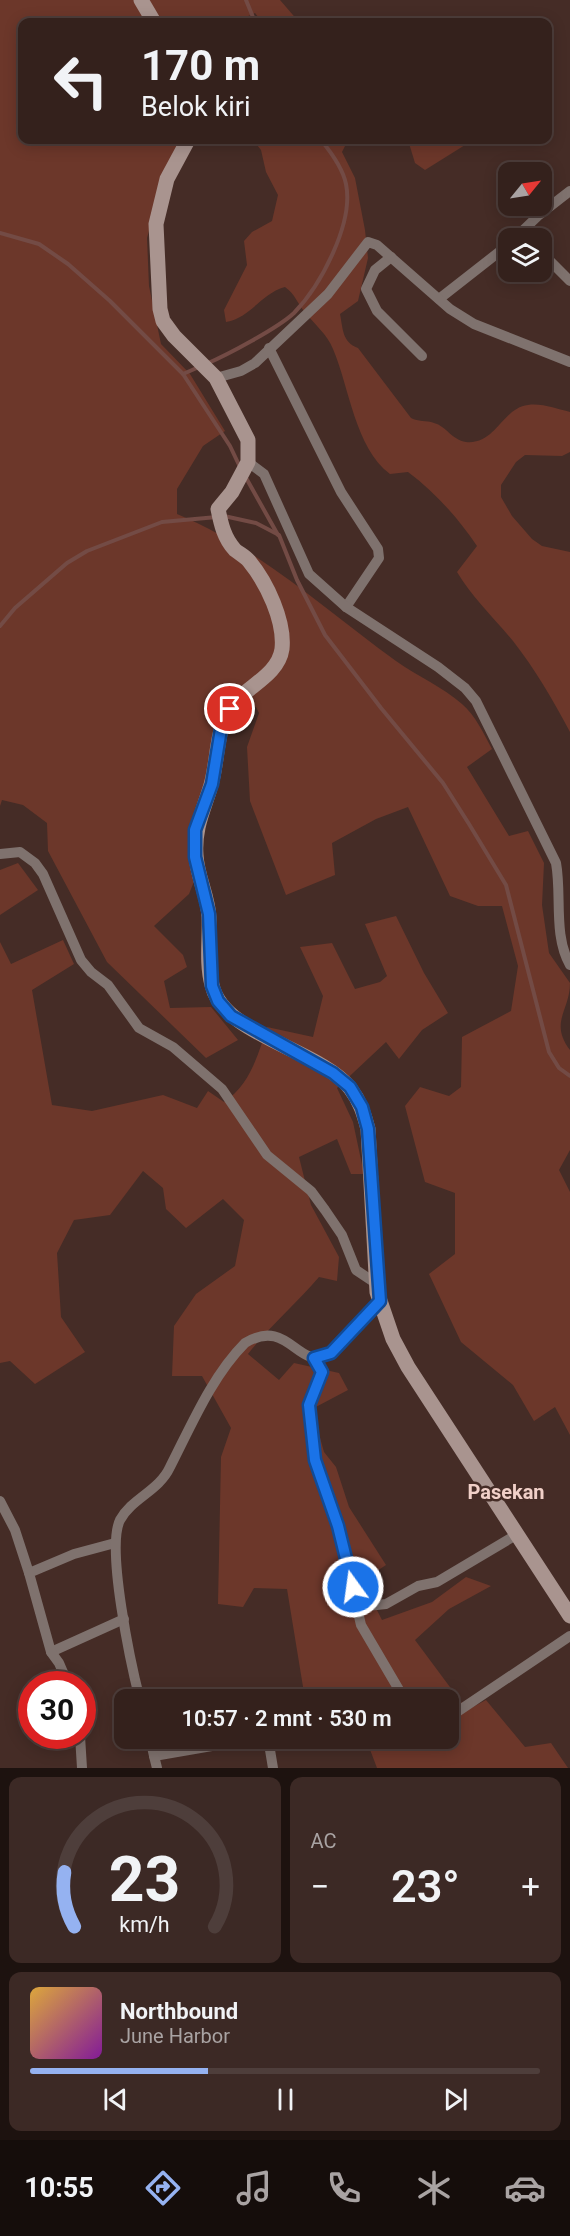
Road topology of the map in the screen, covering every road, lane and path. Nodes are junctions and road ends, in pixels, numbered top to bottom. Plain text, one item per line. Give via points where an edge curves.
1 (141, 0) edge
2 (151, 18) edge
3 (186, 144) edge
4 (570, 191) edge
5 (527, 228) edge
6 (498, 253) edge
7 (391, 257) junction
8 (552, 263) edge
9 (570, 281) edge
10 (439, 299) junction
11 (269, 348) junction
12 (422, 356) dead end
13 (570, 362) edge
14 (214, 375) junction
15 (248, 462) junction
16 (345, 607) junction
17 (0, 854) edge
18 (570, 965) edge
19 (377, 1284) junction
20 (380, 1301) junction
21 (314, 1358) junction
22 (0, 1501) edge
23 (516, 1534) junction
24 (115, 1543) junction
25 (29, 1573) junction
26 (358, 1607) junction
27 (570, 1616) edge
28 (124, 1619) junction
29 (570, 1636) edge
30 (51, 1652) junction
31 (62, 1671) edge
32 (138, 1689) edge
33 (398, 1689) edge
34 (459, 1711) edge
35 (81, 1749) edge
36 (152, 1749) edge
37 (195, 1749) edge
38 (270, 1749) edge
39 (154, 1756) junction
40 (82, 1768) edge
41 (157, 1768) edge
42 (273, 1768) edge

1 - 2 street
3 - 14 street via 167,180 156,224 158,291 164,321
4 - 5 street
6 - 10 street
7 - 10 street
7 - 11 street via 372,242 365,244 328,294
7 - 12 street via 375,270 366,289 376,310
8 - 9 street
10 - 13 street via 474,324
11 - 14 street via 241,371
11 - 16 street via 340,492 378,549 379,558
14 - 15 street via 245,432
15 - 16 street via 264,474 309,573
15 - 19 street via 218,509 222,529 261,578 281,631 282,651 272,669 230,709 221,729 212,784 195,830 195,857 209,914 212,986 231,1016 333,1073 350,1087 362,1107 368,1129
16 - 18 street via 438,668 476,701 556,862 559,920
17 - 19 street via 20,852 35,863 81,960 108,986 140,1028 183,1055 222,1089 267,1155 311,1191 342,1235 356,1270
19 - 20 street
20 - 21 street via 331,1353
20 - 23 street via 408,1367
21 - 24 street via 272,1335 245,1343 192,1418 166,1475 122,1516
21 - 26 street via 322,1372 309,1405 315,1460 338,1526
22 - 25 street via 15,1530
23 - 26 street via 436,1582 418,1586 386,1604
23 - 27 street
24 - 25 street via 74,1554
24 - 28 street
25 - 30 street
26 - 33 street via 360,1625
28 - 30 street
28 - 32 street
29 - 34 street
30 - 31 street
35 - 40 street
36 - 39 street
37 - 39 street
38 - 42 street
39 - 41 street

